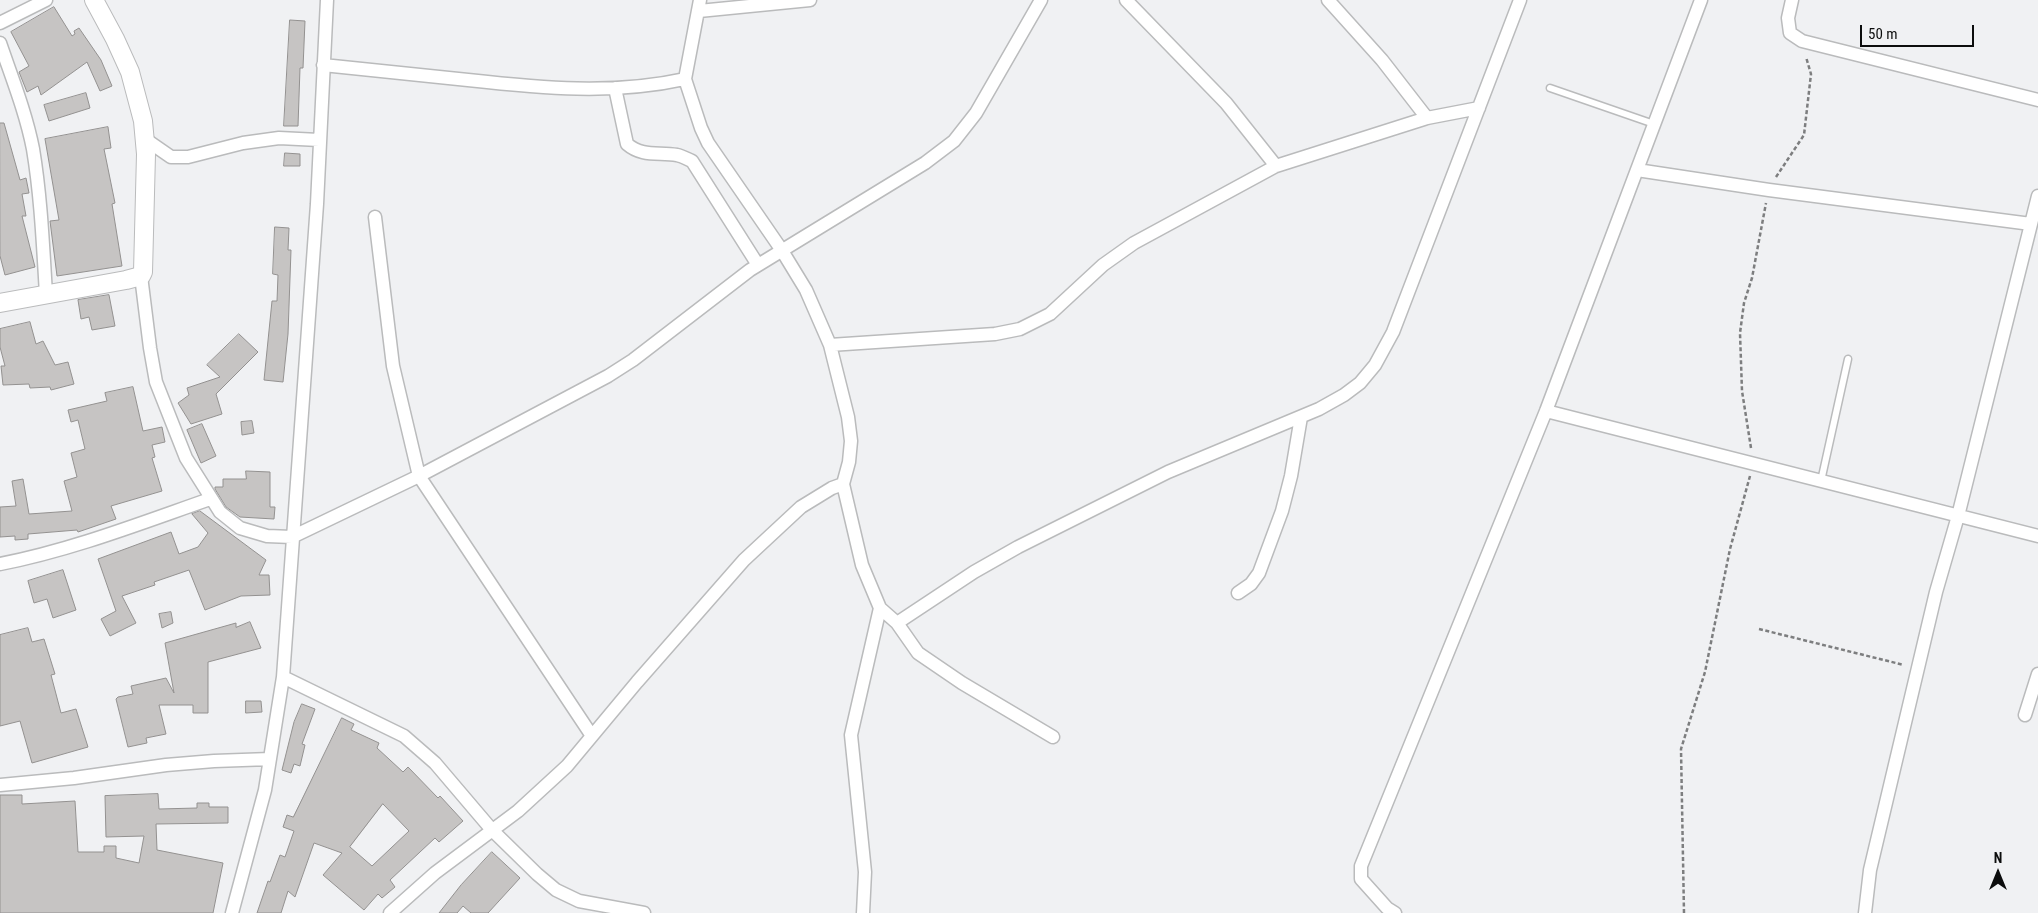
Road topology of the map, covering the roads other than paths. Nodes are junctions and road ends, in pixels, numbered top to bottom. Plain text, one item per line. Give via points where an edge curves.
1 (46, 0) edge
2 (94, 0) edge
3 (326, 0) edge
4 (810, 0) edge
5 (1041, 0) edge
6 (1126, 0) edge
7 (1328, 0) edge
8 (1520, 0) edge
9 (1701, 0) edge
10 (1792, 0) edge
11 (699, 6) edge
12 (0, 22) edge
13 (0, 43) edge
14 (324, 65) junction
15 (685, 79) junction
16 (615, 88) junction
17 (1550, 88) dead end
18 (2038, 100) edge
19 (1479, 108) junction
20 (1427, 118) junction
21 (1654, 124) junction
22 (144, 139) junction
23 (319, 140) junction
24 (1276, 166) junction
25 (1637, 170) junction
26 (2038, 196) edge
27 (375, 217) dead end
28 (2031, 224) junction
29 (781, 249) junction
30 (758, 265) junction
31 (141, 276) junction
32 (46, 294) junction
33 (0, 303) edge
34 (830, 345) junction
35 (1848, 359) dead end
36 (1546, 411) junction
37 (1301, 417) junction
38 (419, 476) junction
39 (1821, 481) junction
40 (843, 484) junction
41 (210, 498) junction
42 (1958, 516) junction
43 (2038, 536) edge
44 (292, 537) junction
45 (0, 564) edge
46 (1238, 592) dead end
47 (880, 608) junction
48 (897, 622) junction
49 (2038, 674) edge
50 (283, 678) junction
51 (2025, 715) dead end
52 (592, 736) junction
53 (1053, 737) dead end
54 (270, 759) junction
55 (0, 785) edge
56 (492, 830) junction
57 (232, 913) edge
58 (390, 913) edge
59 (644, 913) edge
60 (863, 913) edge
61 (1395, 913) edge
62 (1865, 913) edge

1 - 12 street
2 - 22 street via 130,72
3 - 14 street
4 - 11 street
5 - 29 street via 976,113 954,141 885,188
6 - 24 street via 1226,103
7 - 20 street via 1382,60
8 - 19 street
9 - 21 street
10 - 18 street via 1788,18 1790,33 1802,41
11 - 15 street
13 - 32 street via 33,148
14 - 16 street via 541,88
14 - 23 street
15 - 16 street
15 - 29 street via 708,143
16 - 30 street via 627,144 645,154 678,155 692,161
17 - 21 lane
19 - 20 street
19 - 37 street via 1393,332 1375,366 1344,396
20 - 24 street
21 - 25 street
22 - 23 street via 170,157 188,157 280,138
22 - 31 street via 146,186
23 - 44 street
24 - 34 street via 1134,243 1103,265 1050,314 1020,329 995,334
25 - 28 street
25 - 36 street
26 - 28 street
27 - 38 street via 393,366
28 - 42 street
29 - 30 street
29 - 34 street via 806,290
30 - 38 street via 608,376
31 - 32 street
31 - 41 street via 156,382 186,458
32 - 33 street
34 - 40 street via 851,441
35 - 39 lane
36 - 39 street
36 - 61 street via 1362,866 1361,879
37 - 46 street via 1292,476 1282,511 1259,573
37 - 48 street via 1168,472 1018,547
38 - 44 street
38 - 52 street
39 - 42 street
40 - 47 street via 862,565
40 - 52 street via 801,507 744,560
41 - 44 street via 220,512 240,528 267,536
41 - 45 street via 118,532 28,559
42 - 43 street
42 - 62 street via 1936,592 1870,870
44 - 50 street
47 - 48 street
47 - 60 street via 851,735 865,872
48 - 53 street via 918,653 962,684
49 - 51 street
50 - 54 street
50 - 56 street via 404,736 435,763
52 - 56 street via 567,766
54 - 55 street via 166,765
54 - 57 street via 265,790
56 - 58 street via 435,873
56 - 59 street via 556,890 579,901

